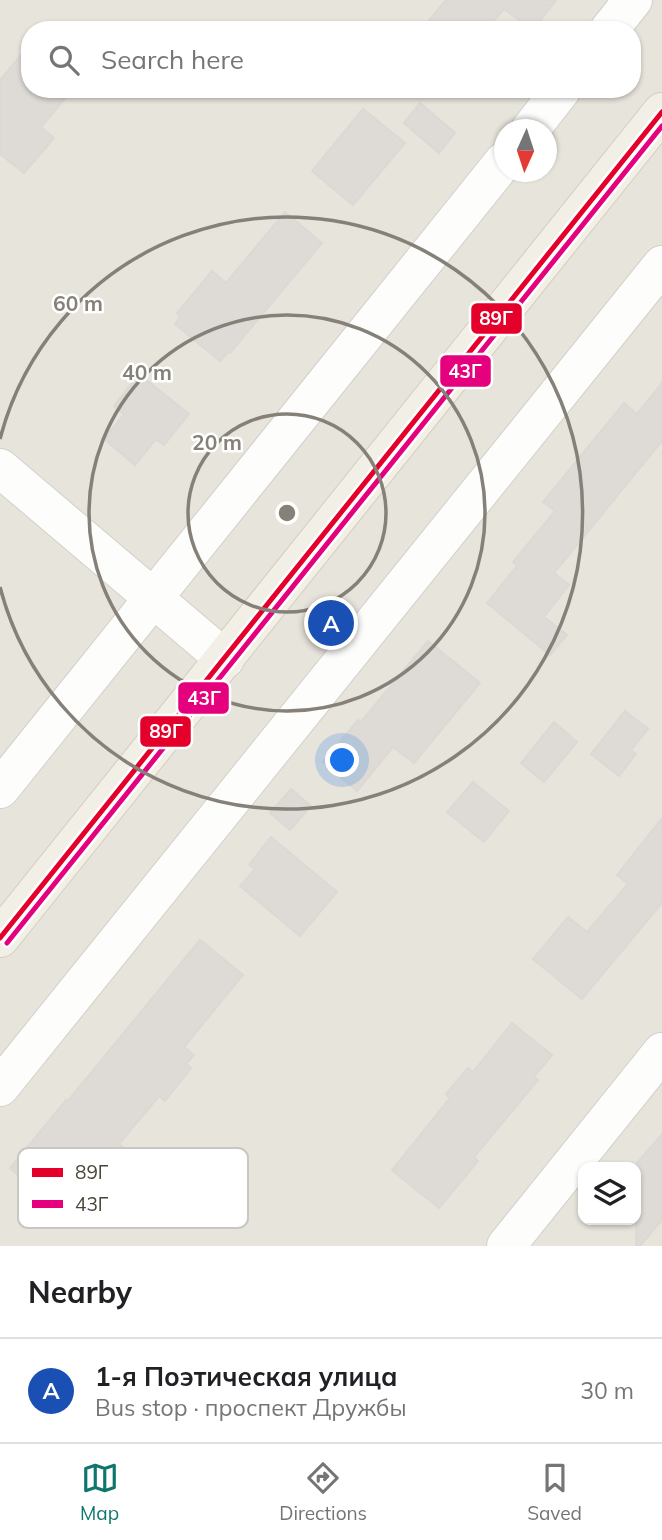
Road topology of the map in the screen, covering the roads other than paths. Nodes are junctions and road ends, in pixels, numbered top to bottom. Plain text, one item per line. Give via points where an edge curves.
1 (633, 0) edge
2 (617, 21) edge
3 (555, 98) edge
4 (662, 113) edge
5 (539, 119) edge
6 (494, 175) edge
7 (662, 265) edge
8 (0, 468) edge
9 (153, 599) junction
10 (225, 659) junction
11 (0, 789) edge
12 (0, 938) edge
13 (662, 1052) edge
14 (0, 1087) edge
15 (506, 1246) edge

1 - 2 street
3 - 5 street
4 - 10 main road
6 - 9 street
7 - 14 street
8 - 9 street
9 - 10 street
9 - 11 street
10 - 12 main road
13 - 15 street

